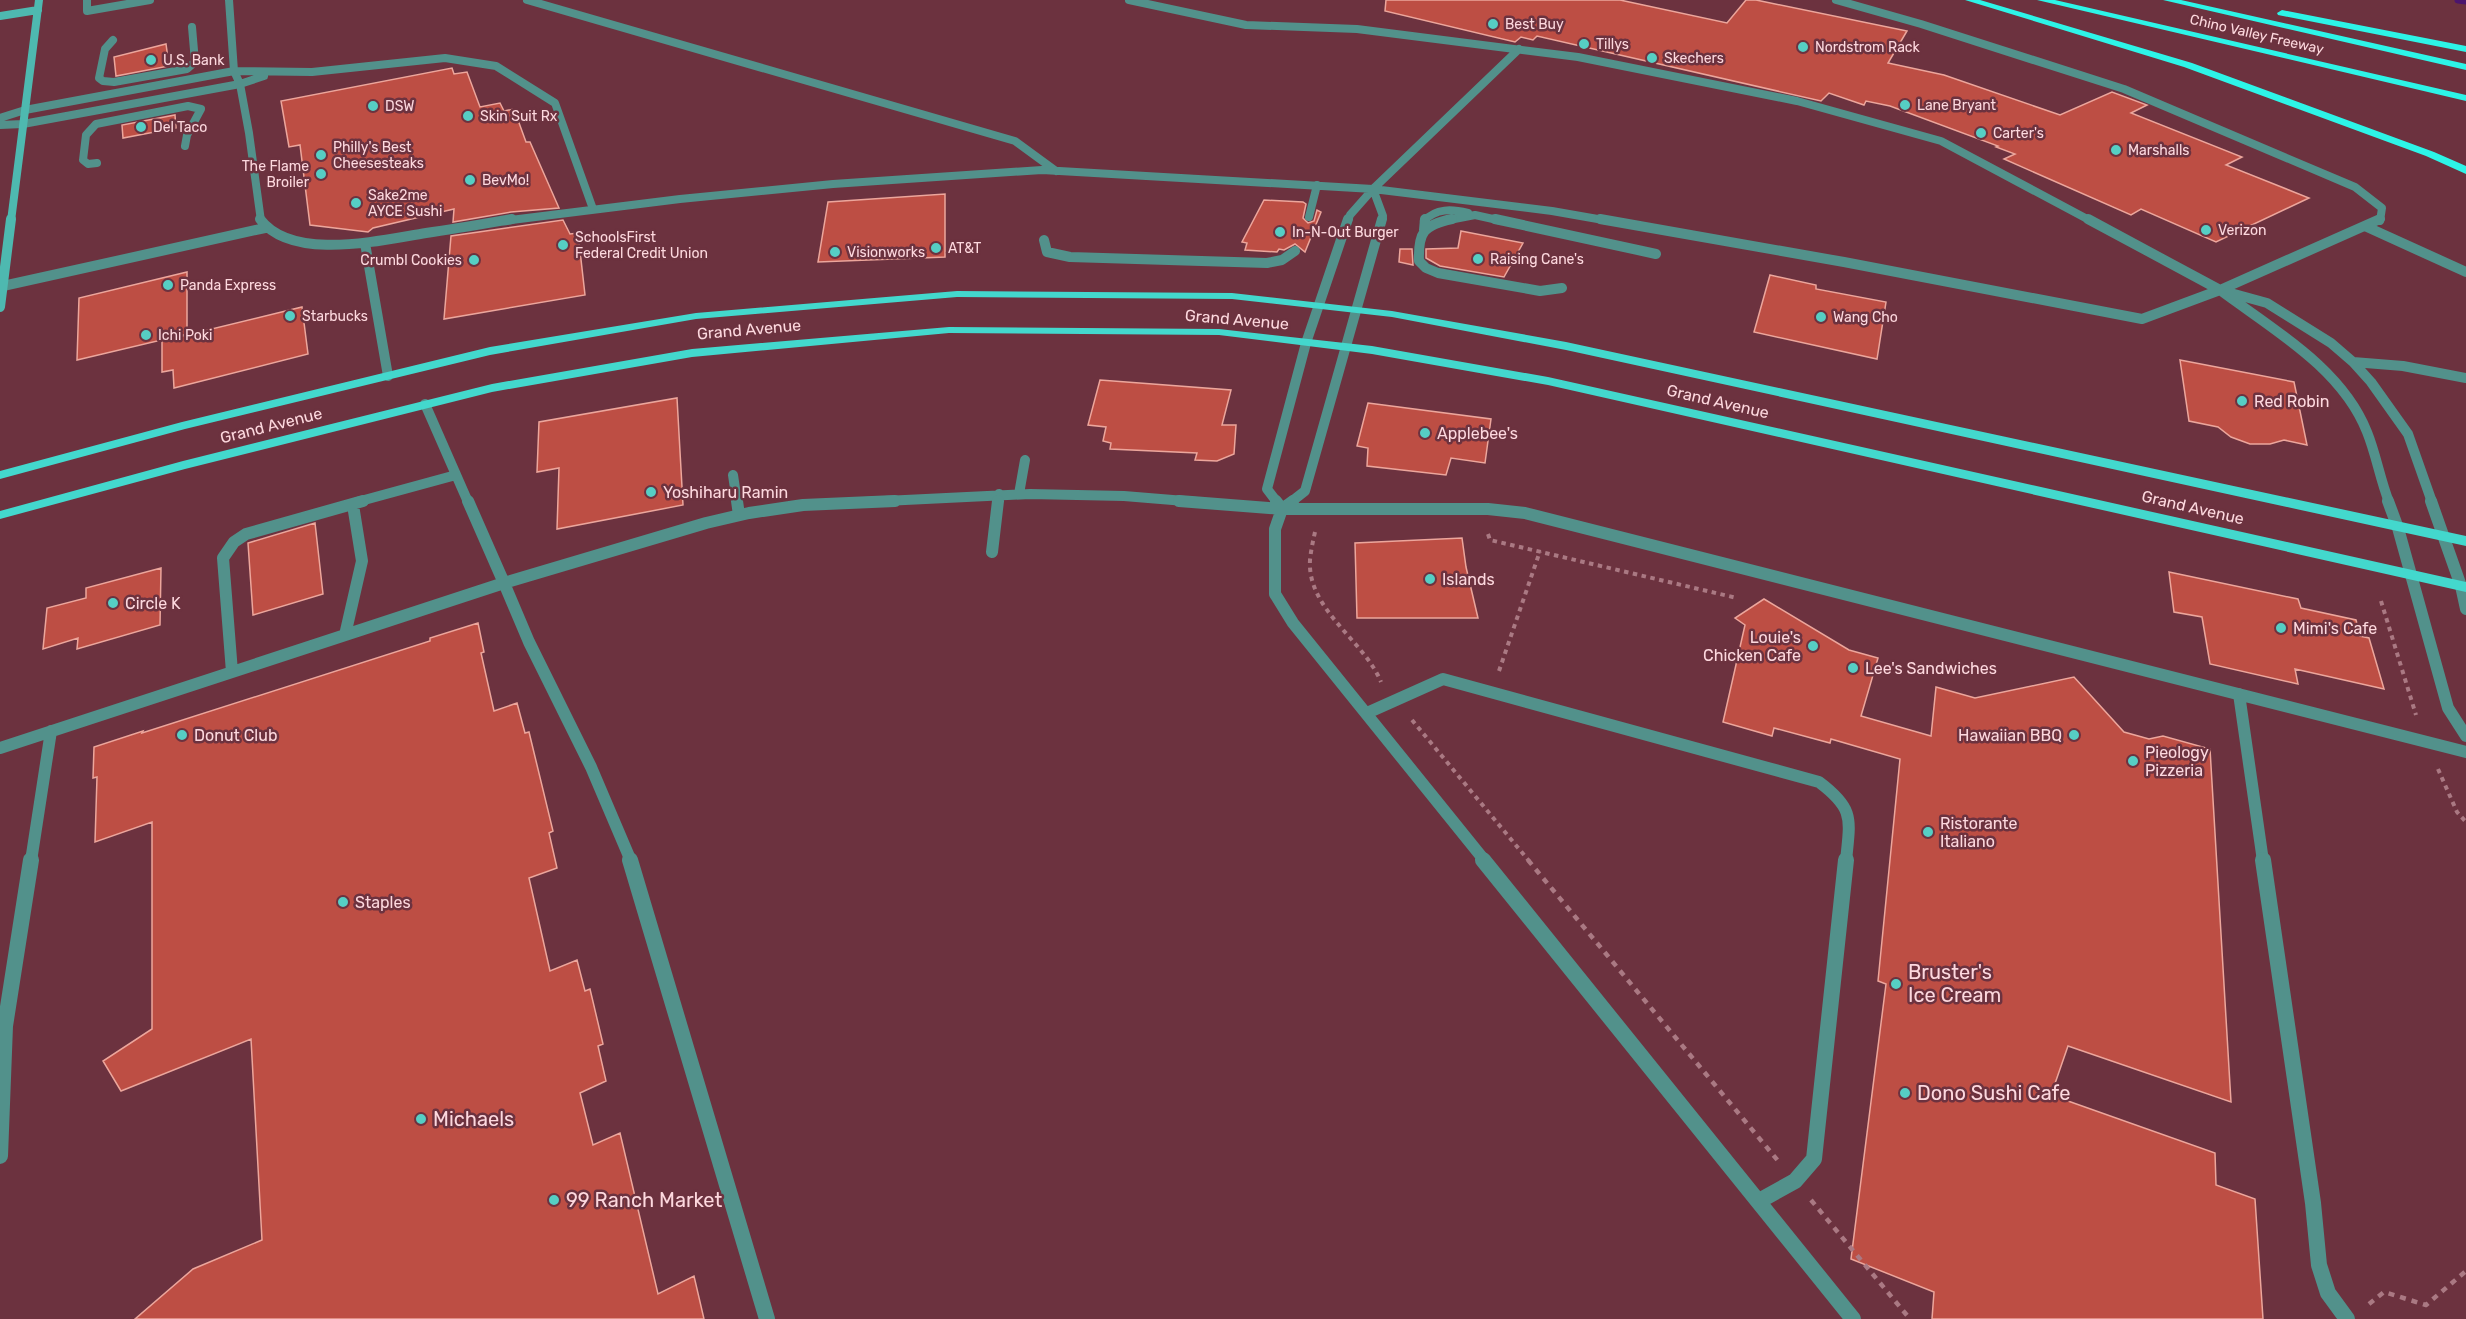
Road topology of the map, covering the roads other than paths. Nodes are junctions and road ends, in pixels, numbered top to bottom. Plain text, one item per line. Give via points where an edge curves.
1 (39, 0) edge
2 (87, 0) edge
3 (150, 0) edge
4 (229, 0) edge
5 (527, 0) edge
6 (1129, 0) edge
7 (1836, 0) edge
8 (1970, 0) edge
9 (2042, 0) edge
10 (2168, 0) edge
11 (2214, 0) edge
12 (2260, 9) dead end
13 (38, 10) junction
14 (2271, 11) dead end
15 (0, 16) edge
16 (192, 27) dead end
17 (113, 40) dead end
18 (2466, 49) edge
19 (1519, 50) junction
20 (2466, 67) edge
21 (234, 71) junction
22 (273, 73) junction
23 (240, 84) junction
24 (2466, 98) edge
25 (25, 110) junction
26 (0, 118) edge
27 (23, 124) junction
28 (0, 125) edge
29 (185, 146) dead end
30 (97, 163) dead end
31 (2466, 170) edge
32 (1056, 171) junction
33 (1317, 185) junction
34 (1373, 189) junction
35 (593, 209) junction
36 (1309, 218) dead end
37 (2367, 227) junction
38 (265, 228) junction
39 (1044, 240) dead end
40 (365, 243) junction
41 (1295, 251) dead end
42 (1656, 254) dead end
43 (2466, 272) edge
44 (3, 286) junction
45 (1562, 288) dead end
46 (2220, 290) junction
47 (1319, 306) junction
48 (0, 307) edge
49 (1358, 310) junction
50 (1306, 343) junction
51 (1346, 348) junction
52 (2353, 362) junction
53 (388, 376) junction
54 (2466, 378) edge
55 (425, 404) junction
56 (1025, 460) dead end
57 (0, 475) edge
58 (456, 475) junction
59 (733, 475) dead end
60 (999, 494) junction
61 (1019, 494) junction
62 (353, 505) junction
63 (1282, 509) junction
64 (0, 515) edge
65 (739, 515) junction
66 (2398, 528) junction
67 (2444, 537) junction
68 (2466, 541) edge
69 (992, 552) dead end
70 (2411, 574) junction
71 (504, 583) junction
72 (2464, 587) edge
73 (2466, 609) edge
74 (345, 635) junction
75 (232, 672) junction
76 (2239, 694) junction
77 (1367, 713) junction
78 (51, 731) junction
79 (2466, 736) edge
80 (0, 748) edge
81 (2466, 752) edge
82 (0, 1156) edge
83 (1759, 1201) junction
84 (767, 1319) edge
85 (1853, 1319) edge
86 (2348, 1319) edge

1 - 13 main road
2 - 3 lane via 87,10
4 - 21 lane
5 - 32 lane via 1015,141
6 - 19 lane via 1246,25 1357,29
7 - 37 lane via 1932,27 2175,109 2355,187 2382,208 2380,221
8 - 31 highway via 2188,65
9 - 24 highway, Chino Valley Freeway
10 - 20 highway, Chino Valley Freeway
11 - 12 highway
13 - 15 main road
13 - 25 main road
14 - 18 highway
16 - 17 lane via 195,62 187,69 114,82 99,78 105,50
19 - 34 lane
19 - 46 lane via 1578,57 1797,101 1941,141
21 - 22 lane
21 - 23 lane
21 - 25 lane
22 - 23 lane
22 - 35 lane via 445,58 496,66 555,103
23 - 27 lane
23 - 38 lane via 260,220
25 - 26 lane
25 - 27 main road
27 - 28 lane
27 - 44 main road
29 - 30 lane via 188,129 200,114 197,107 96,124 87,129 83,160
32 - 33 lane
32 - 35 lane via 840,183
33 - 34 lane
33 - 36 lane
34 - 46 lane via 1552,211 2142,319
34 - 47 lane via 1350,215
34 - 49 lane via 1383,216
35 - 40 lane
37 - 43 lane
37 - 46 lane
38 - 40 lane via 275,235 306,242
38 - 44 lane
39 - 41 lane via 1047,252 1070,257 1267,263 1282,260
40 - 53 lane
42 - 45 lane via 1475,214 1438,222 1424,230 1418,242 1419,261 1438,273 1540,291
44 - 48 main road
46 - 52 lane via 2267,303 2331,343
46 - 66 lane via 2302,351 2352,404 2367,432
47 - 49 main road, Grand Avenue
47 - 50 lane
47 - 53 main road, Grand Avenue via 1232,296 957,294 696,316 490,351
49 - 51 lane
49 - 66 main road, Grand Avenue via 1576,348
50 - 51 main road, Grand Avenue
50 - 55 main road, Grand Avenue via 1219,332 948,330 692,352
50 - 63 lane via 1267,489
51 - 63 lane via 1305,491
51 - 70 main road, Grand Avenue via 1559,384
52 - 54 lane via 2403,366
52 - 67 lane via 2408,434
53 - 57 main road, Grand Avenue
55 - 58 lane
55 - 64 main road, Grand Avenue
56 - 61 lane
58 - 62 lane
58 - 71 lane
59 - 65 lane
60 - 61 lane
60 - 65 lane via 803,506
60 - 69 lane
61 - 63 lane via 1124,496
62 - 74 lane via 362,561
62 - 75 lane via 259,529 237,537 230,544 223,558
63 - 76 lane via 1488,509 1525,513
63 - 77 lane via 1275,529 1275,594 1293,623
65 - 71 lane
66 - 67 main road, Grand Avenue
66 - 70 lane
67 - 68 main road, Grand Avenue
67 - 72 lane
70 - 72 main road, Grand Avenue
70 - 79 lane via 2448,708
71 - 74 lane
71 - 84 lane via 591,766 633,867
72 - 73 lane
74 - 75 lane
75 - 78 lane
76 - 81 lane
76 - 86 lane via 2319,1264 2323,1285
77 - 83 lane
77 - 83 lane via 1443,679 1819,782 1840,798 1850,820 1814,1158 1795,1181
78 - 80 lane
78 - 82 lane via 5,1026
83 - 85 lane

